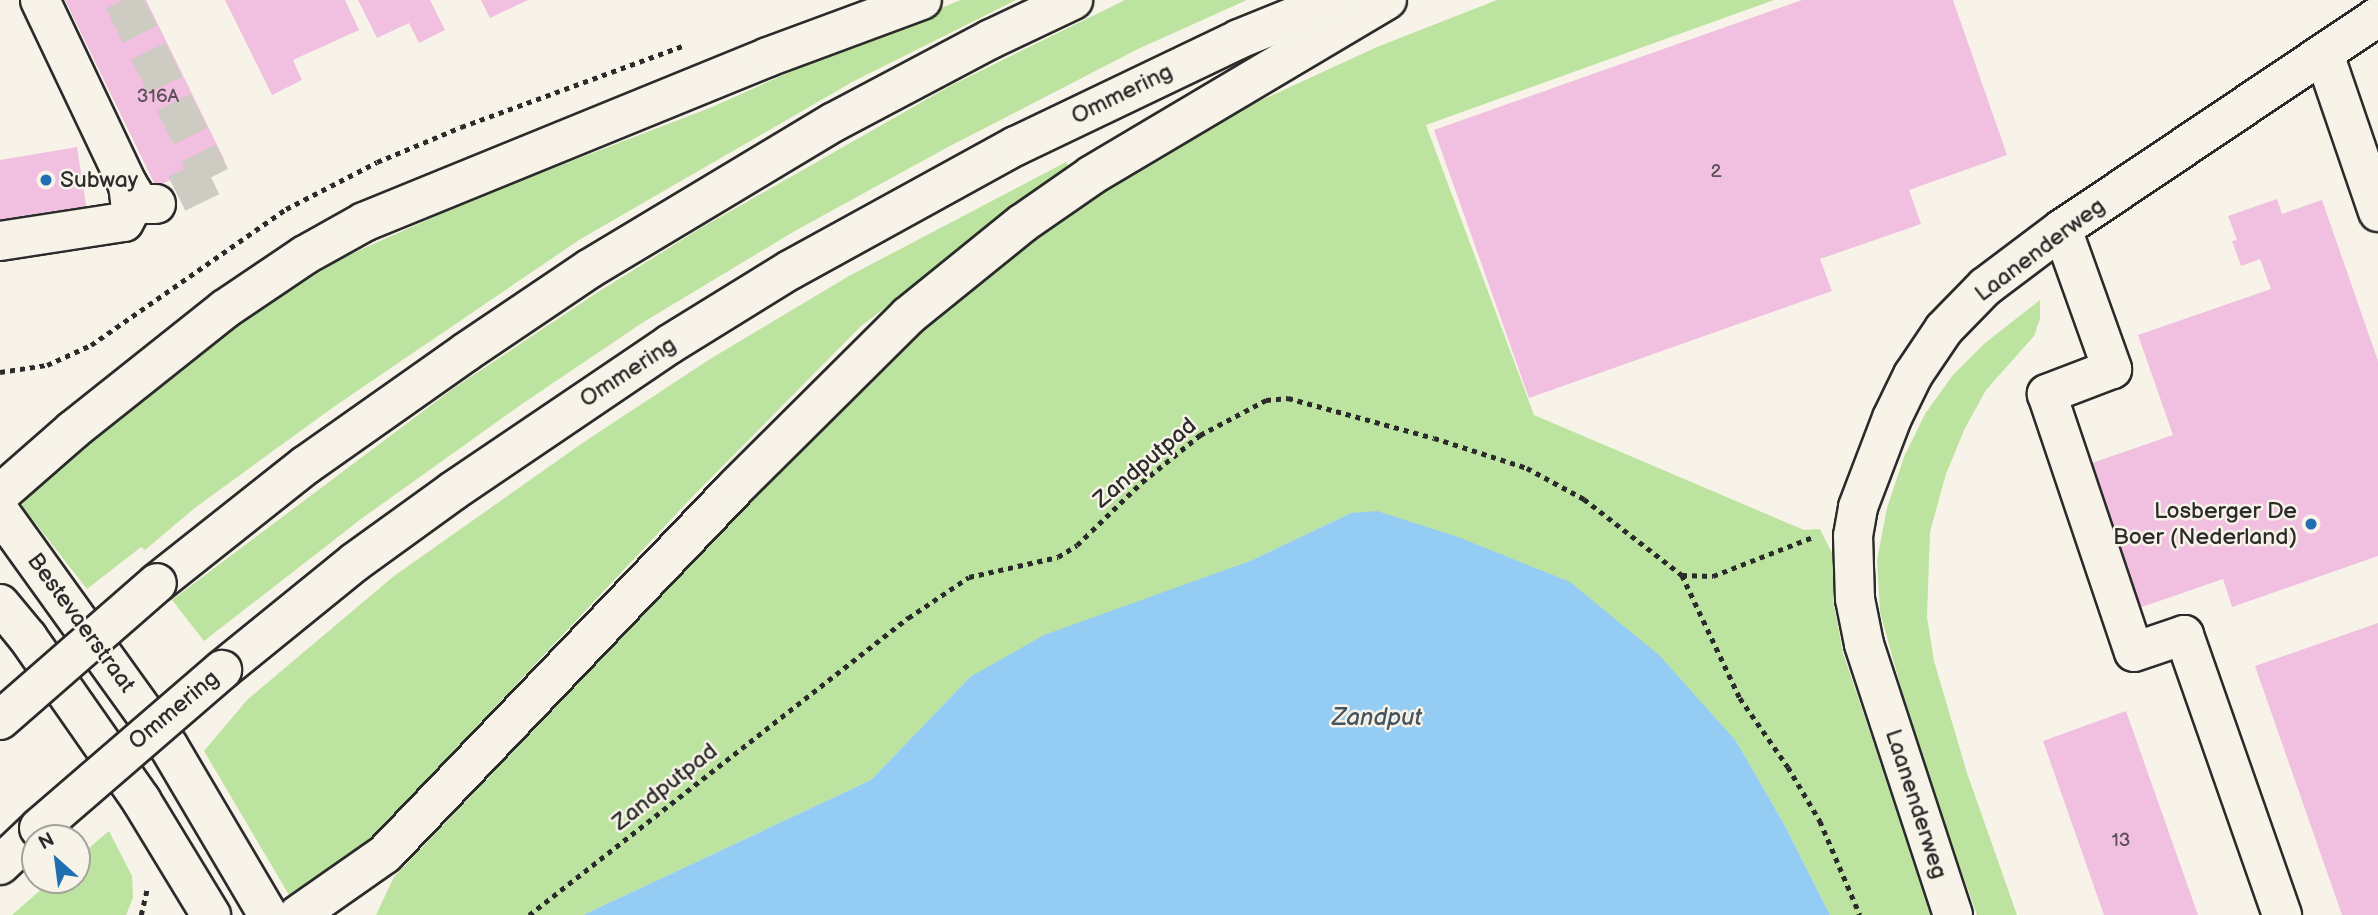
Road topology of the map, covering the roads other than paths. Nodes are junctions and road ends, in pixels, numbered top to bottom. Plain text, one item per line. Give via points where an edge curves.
1 (40, 0) edge
2 (922, 0) edge
3 (1073, 0) edge
4 (1335, 0) edge
5 (1387, 0) edge
6 (2378, 16) edge
7 (2324, 54) junction
8 (2378, 212) edge
9 (2062, 229) junction
10 (0, 241) edge
11 (0, 494) edge
12 (0, 512) edge
13 (0, 604) edge
14 (0, 720) edge
15 (0, 865) edge
16 (211, 915) edge
17 (268, 915) edge
18 (298, 915) edge
19 (1953, 915) edge
20 (2282, 915) edge

1 - 10 main road via 142,194 124,222
2 - 11 main road via 768,57 364,222 225,309
3 - 14 main road, bridge via 834,122 578,277 306,465 157,583
4 - 15 main road, Ommering, bridge via 1226,45 1016,146 790,270 670,344 355,562 222,670
5 - 18 main road via 1092,175 1023,223 908,316 737,486 385,854
6 - 7 main road, Laanenderweg
7 - 8 main road
7 - 9 main road, Laanenderweg
9 - 19 main road, Laanenderweg via 1984,287 1944,329 1913,375 1892,418 1866,482 1853,536 1852,567 1864,644
9 - 20 main road via 2112,369 2047,394 2134,652 2184,635
12 - 17 main road, Bestevaerstraat via 183,769
13 - 16 main road via 141,800

